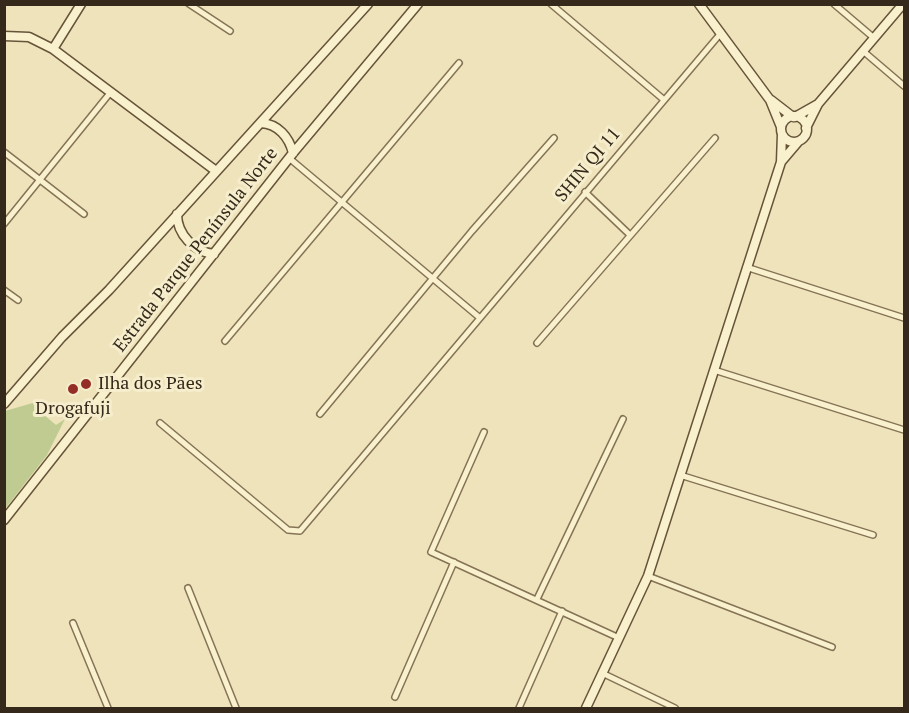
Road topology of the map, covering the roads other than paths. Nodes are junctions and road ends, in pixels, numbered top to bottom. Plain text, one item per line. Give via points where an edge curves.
1 (81, 4) edge
2 (189, 4) edge
3 (368, 4) edge
4 (418, 4) edge
5 (551, 4) edge
6 (699, 4) edge
7 (834, 4) edge
8 (903, 4) edge
9 (230, 31) dead end
10 (721, 33) junction
11 (4, 36) edge
12 (874, 38) junction
13 (53, 49) junction
14 (863, 51) junction
15 (459, 63) dead end
16 (904, 86) edge
17 (110, 93) junction
18 (663, 99) junction
19 (770, 99) junction
20 (818, 104) junction
21 (794, 117) junction
22 (261, 123) junction
23 (806, 128) junction
24 (781, 131) junction
25 (554, 138) dead end
26 (715, 138) dead end
27 (798, 142) junction
28 (4, 152) edge
29 (291, 155) junction
30 (781, 162) junction
31 (216, 171) junction
32 (41, 181) junction
33 (585, 192) junction
34 (341, 202) junction
35 (84, 214) dead end
36 (177, 214) junction
37 (4, 224) edge
38 (629, 234) junction
39 (214, 254) junction
40 (746, 267) junction
41 (432, 278) junction
42 (4, 290) edge
43 (18, 300) dead end
44 (480, 318) junction
45 (904, 318) edge
46 (225, 340) dead end
47 (537, 344) dead end
48 (714, 370) junction
49 (4, 404) edge
50 (320, 414) dead end
51 (623, 419) dead end
52 (160, 423) dead end
53 (904, 430) edge
54 (484, 432) dead end
55 (681, 475) junction
56 (4, 520) edge
57 (873, 534) dead end
58 (454, 562) junction
59 (648, 576) junction
60 (188, 588) dead end
61 (537, 599) junction
62 (562, 611) junction
63 (73, 623) dead end
64 (619, 638) junction
65 (832, 647) dead end
66 (602, 673) junction
67 (395, 697) dead end
68 (108, 708) edge
69 (236, 708) edge
70 (519, 708) edge
71 (586, 708) edge
72 (675, 708) edge

1 - 13 street
2 - 9 street
3 - 22 street, Estrada Parque Península Norte
4 - 29 street, Estrada Parque Península Norte
5 - 18 street
6 - 10 street
7 - 12 street
8 - 12 street
10 - 18 street, SHIN QI 11
10 - 19 street
11 - 13 street via 29,37
12 - 14 street
13 - 17 street
14 - 16 street
14 - 20 street
15 - 34 street
17 - 31 street
17 - 32 street
18 - 33 street, SHIN QI 11
19 - 21 street
19 - 24 street
20 - 21 street
20 - 23 street
21 - 23 street via 804,122
21 - 24 street via 788,118
22 - 29 street via 281,132
22 - 31 street, Estrada Parque Península Norte
23 - 27 street
24 - 27 street via 788,141
24 - 30 street
25 - 41 street
26 - 38 street
27 - 30 street
28 - 32 street
29 - 34 street
29 - 39 street, Estrada Parque Península Norte
30 - 40 street
31 - 36 street, Estrada Parque Península Norte
32 - 35 street
32 - 37 street
33 - 38 street
33 - 44 street, SHIN QI 11
34 - 41 street
34 - 46 street
36 - 39 street via 179,230 185,238
36 - 49 street, Estrada Parque Península Norte
38 - 47 street
39 - 56 street, Estrada Parque Península Norte
40 - 45 street
40 - 48 street
41 - 44 street
41 - 50 street
42 - 43 street
44 - 52 street, SHIN QI 11 via 303,528 295,532
48 - 53 street
48 - 55 street
51 - 61 street
54 - 58 street via 431,552
55 - 57 street
55 - 59 street
58 - 61 street
58 - 67 street
59 - 64 street
59 - 65 street
60 - 69 street
61 - 62 street
62 - 64 street
62 - 70 street
63 - 68 street
64 - 66 street
66 - 71 street
66 - 72 street

